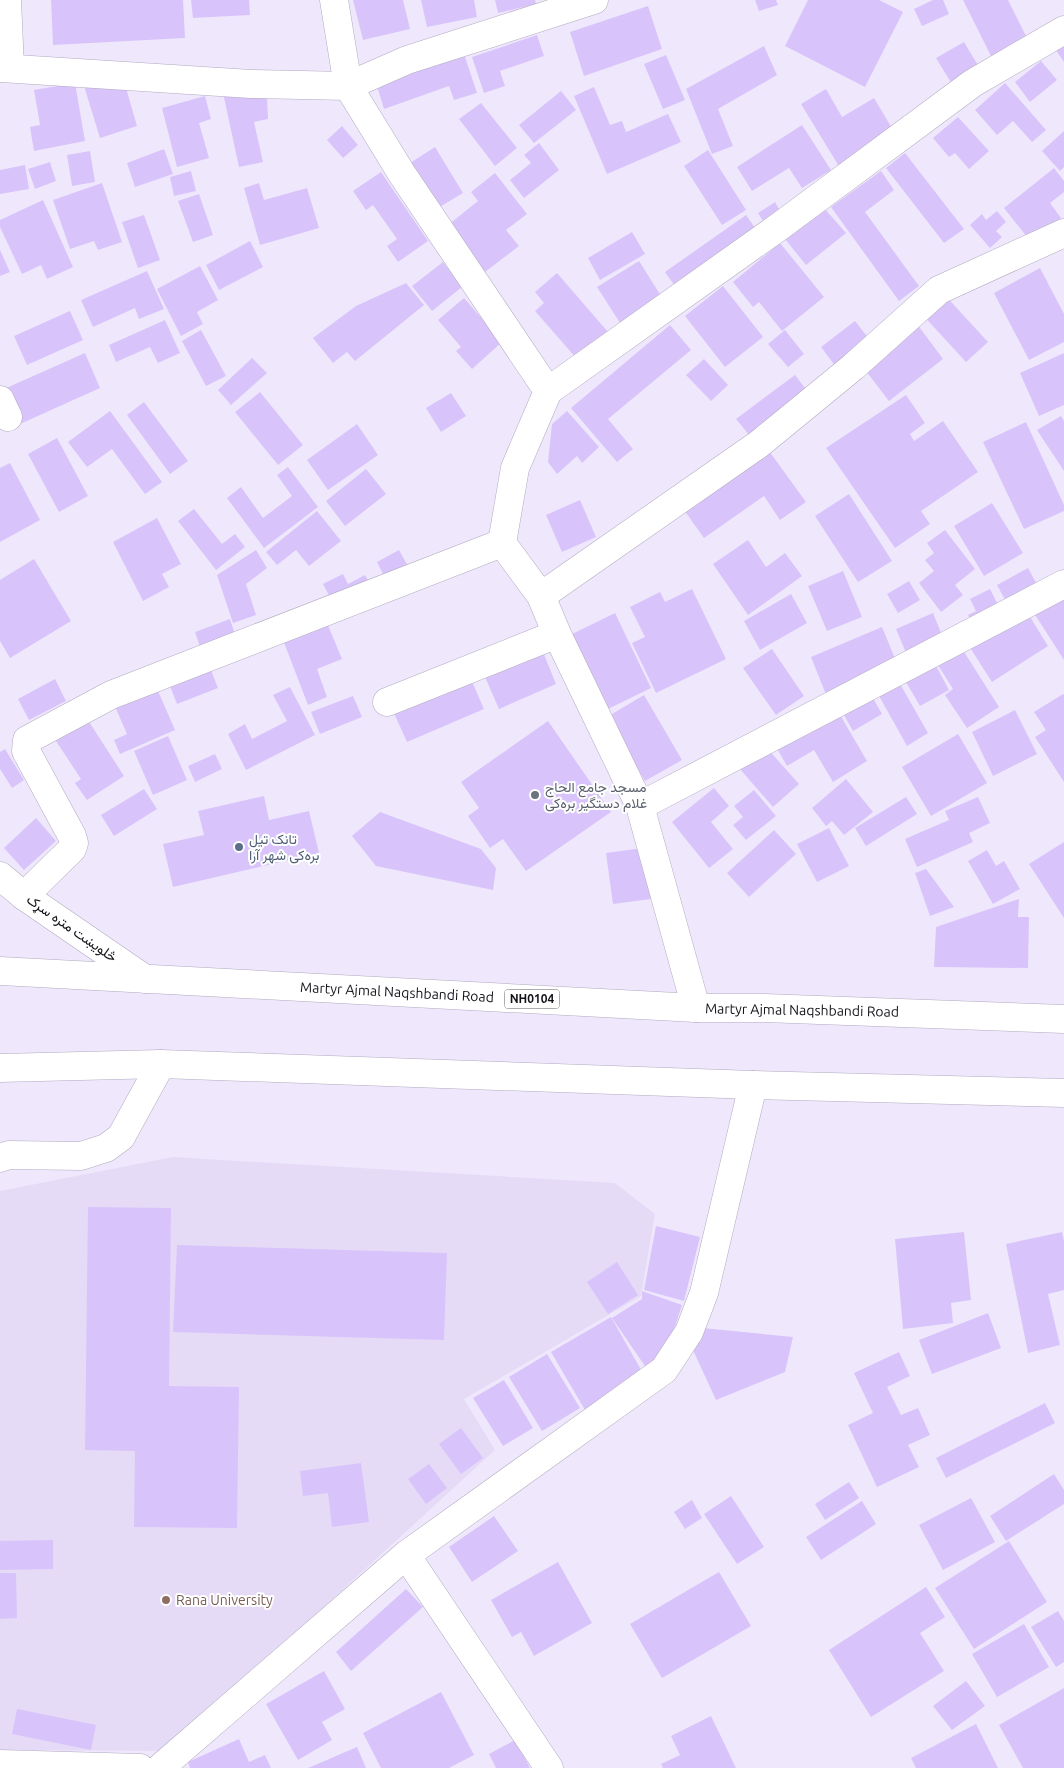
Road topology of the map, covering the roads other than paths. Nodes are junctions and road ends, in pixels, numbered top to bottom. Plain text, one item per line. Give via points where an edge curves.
1 (7, 0) edge
2 (334, 0) edge
3 (594, 0) edge
4 (1064, 30) edge
5 (5, 68) edge
6 (348, 86) junction
7 (1064, 233) edge
8 (548, 391) junction
9 (502, 543) junction
10 (1064, 584) edge
11 (541, 596) junction
12 (557, 634) junction
13 (387, 702) dead end
14 (640, 806) junction
15 (0, 876) edge
16 (24, 896) junction
17 (0, 971) edge
18 (145, 979) junction
19 (696, 1008) junction
20 (1062, 1018) edge
21 (161, 1064) junction
22 (0, 1068) edge
23 (753, 1085) junction
24 (1064, 1094) edge
25 (0, 1158) edge
26 (406, 1555) junction
27 (0, 1764) edge
28 (140, 1768) edge
29 (160, 1768) edge
30 (549, 1768) edge

1 - 5 main road
2 - 6 main road
3 - 6 main road via 407,60
4 - 8 main road via 973,83 780,226
5 - 6 main road via 251,84
6 - 8 main road via 402,174
7 - 11 main road via 939,290 853,367 759,444
8 - 9 main road via 515,468
9 - 11 main road
9 - 16 main road via 110,695 27,740 26,751 74,843 72,849
10 - 14 main road
11 - 12 main road
12 - 13 main road
12 - 14 main road
14 - 19 main road
15 - 16 main road, څلویښت متره سړک
16 - 18 main road, څلویښت متره سړک
17 - 18 main road, Martyr Ajmal Naqshbandi Road / NH0104
18 - 19 main road, Martyr Ajmal Naqshbandi Road / NH0104
19 - 20 main road, Martyr Ajmal Naqshbandi Road / NH0104
21 - 22 main road
21 - 23 main road
21 - 25 main road via 121,1137 106,1148 81,1156 9,1155
23 - 24 main road
23 - 26 main road via 704,1293 689,1332 664,1370
26 - 29 main road
26 - 30 main road
27 - 28 main road

